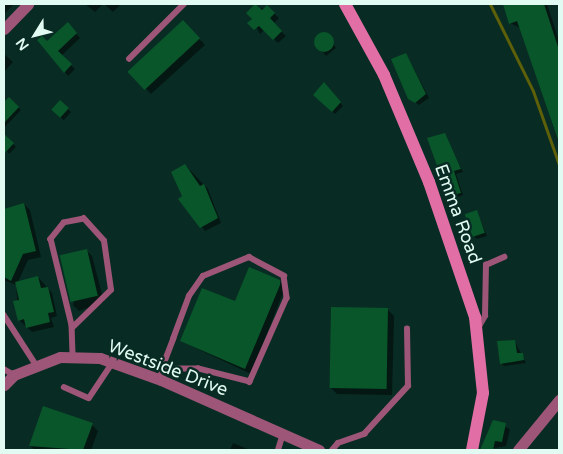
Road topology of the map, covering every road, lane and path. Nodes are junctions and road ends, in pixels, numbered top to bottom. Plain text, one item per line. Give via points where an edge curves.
1 (28, 4) edge
2 (184, 4) edge
3 (345, 4) edge
4 (4, 29) edge
5 (129, 59) dead end
6 (504, 257) dead end
7 (4, 315) edge
8 (72, 328) junction
9 (407, 329) dead end
10 (477, 330) junction
11 (73, 358) junction
12 (113, 362) junction
13 (36, 366) junction
14 (9, 372) edge
15 (161, 374) junction
16 (4, 385) edge
17 (64, 387) dead end
18 (559, 400) edge
19 (283, 434) junction
20 (278, 450) edge
21 (319, 450) edge
22 (332, 450) edge
23 (472, 450) edge
24 (518, 450) edge

1 - 4 street
2 - 5 lane
3 - 10 street, Emma Road via 384,75 429,182
6 - 10 lane via 486,265 485,316
7 - 13 lane
8 - 8 lane via 51,239 64,223 84,219 104,241 111,290
8 - 11 lane
9 - 22 lane via 408,386 364,434 338,443
10 - 23 street, Emma Road via 483,393
11 - 12 street, Westside Drive
11 - 13 street, Westside Drive via 60,357
12 - 15 street, Westside Drive
12 - 17 lane via 89,398
13 - 14 street, Westside Drive
14 - 16 street, Westside Drive
15 - 15 lane via 199,369 250,382 287,298 284,276 249,257 203,276 189,296
15 - 19 street, Westside Drive
18 - 24 street
19 - 20 lane
19 - 21 street, Westside Drive

